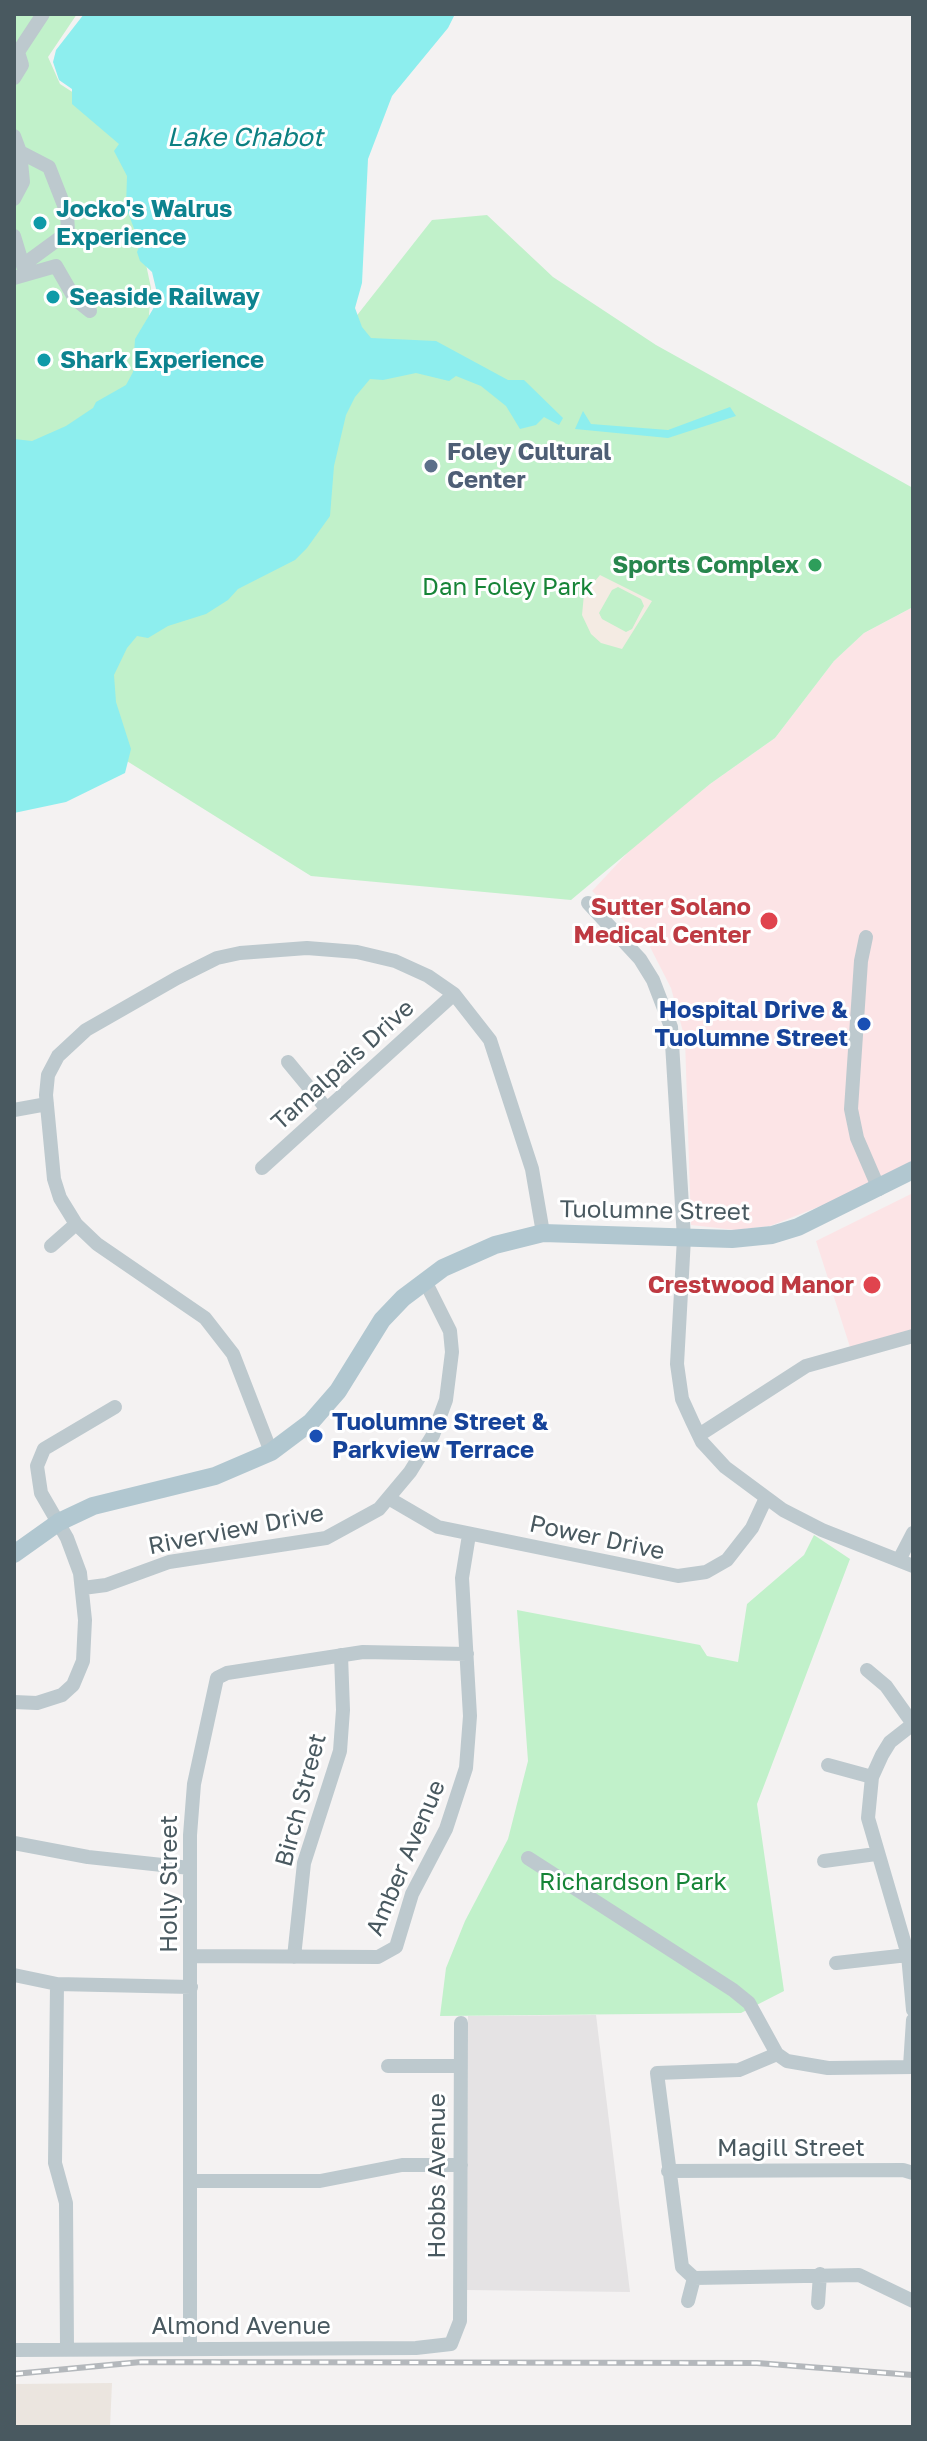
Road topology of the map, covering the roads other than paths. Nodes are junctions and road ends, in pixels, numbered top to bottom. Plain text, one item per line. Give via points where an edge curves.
1 (43, 14) edge
2 (14, 78) edge
3 (14, 136) edge
4 (20, 152) junction
5 (14, 199) edge
6 (15, 246) edge
7 (20, 271) edge
8 (90, 311) dead end
9 (588, 903) dead end
10 (866, 937) dead end
11 (454, 994) junction
12 (288, 1062) dead end
13 (47, 1104) junction
14 (326, 1108) junction
15 (14, 1110) edge
16 (262, 1168) dead end
17 (913, 1170) edge
18 (879, 1189) junction
19 (76, 1224) junction
20 (543, 1233) junction
21 (684, 1238) junction
22 (51, 1246) dead end
23 (425, 1281) junction
24 (913, 1336) edge
25 (115, 1407) dead end
26 (699, 1435) junction
27 (271, 1452) junction
28 (766, 1498) junction
29 (390, 1499) junction
30 (59, 1522) junction
31 (913, 1533) edge
32 (469, 1535) junction
33 (14, 1554) edge
34 (906, 1563) edge
35 (83, 1588) junction
36 (467, 1654) junction
37 (341, 1655) junction
38 (867, 1670) dead end
39 (14, 1702) edge
40 (913, 1724) edge
41 (828, 1765) dead end
42 (872, 1777) junction
43 (14, 1843) edge
44 (876, 1854) junction
45 (528, 1858) dead end
46 (824, 1861) dead end
47 (190, 1868) junction
48 (908, 1955) junction
49 (191, 1956) junction
50 (294, 1957) junction
51 (836, 1963) dead end
52 (14, 1975) edge
53 (57, 1984) junction
54 (191, 1987) junction
55 (913, 2010) edge
56 (913, 2020) edge
57 (461, 2023) dead end
58 (777, 2054) junction
59 (388, 2066) dead end
60 (460, 2066) junction
61 (912, 2067) edge
62 (461, 2165) junction
63 (668, 2171) junction
64 (913, 2173) edge
65 (191, 2181) junction
66 (820, 2274) junction
67 (694, 2278) junction
68 (912, 2298) edge
69 (688, 2301) dead end
70 (818, 2303) dead end
71 (458, 2330) joint
72 (190, 2347) junction
73 (67, 2349) junction
74 (14, 2350) edge

1 - 2 street via 18,52 22,65
3 - 4 street
4 - 5 street via 23,182
4 - 7 street via 49,167 67,213 68,232
6 - 7 street
7 - 8 street via 56,266 75,299
9 - 21 street via 640,959 671,1027
10 - 18 street via 851,1109
11 - 13 street via 395,961 357,952 272,948 217,958 86,1030 58,1056 48,1075
11 - 14 street, Tamalpais Drive
11 - 20 street via 490,1040 532,1169
12 - 14 street
13 - 15 street
13 - 19 street via 54,1179
14 - 16 street, Tamalpais Drive
17 - 18 main road, Tuolumne Street
18 - 21 main road, Tuolumne Street via 772,1235
19 - 22 street
19 - 27 street via 205,1318 233,1354
20 - 21 main road, Tuolumne Street
20 - 23 main road, Tuolumne Street via 495,1245
21 - 26 street via 677,1364 682,1399
23 - 27 main road, Tuolumne Street via 382,1320 338,1391 311,1422
23 - 29 street, Riverview Drive via 450,1331 450,1378 433,1435
24 - 26 street via 806,1366
25 - 30 street via 44,1449 37,1466 39,1486
26 - 28 street via 725,1467
27 - 30 main road, Tuolumne Street via 215,1476 93,1506
28 - 32 street, Power Drive via 752,1528 727,1560 706,1572 678,1576
28 - 34 street via 822,1530
29 - 32 street, Power Drive via 426,1522
29 - 35 street, Riverview Drive via 326,1538 169,1562
30 - 33 main road, Tuolumne Street
30 - 35 street
31 - 34 street
32 - 36 street, Amber Avenue via 462,1578
35 - 39 street via 80,1674 51,1700
36 - 37 street, Holly Street via 380,1650
36 - 50 street, Amber Avenue via 466,1768 454,1811 412,1894 396,1947 378,1957
37 - 47 street, Holly Street via 217,1678 194,1784
37 - 50 street, Birch Street via 340,1751 304,1863
38 - 40 street via 886,1686
40 - 42 street via 890,1742
41 - 42 street
42 - 44 street via 868,1818
43 - 47 street
44 - 46 street
44 - 48 street
45 - 58 street via 733,1990 759,2017
47 - 49 street, Holly Street
48 - 51 street
48 - 55 street
49 - 50 street, Amber Avenue
49 - 54 street, Holly Street
52 - 53 street
53 - 54 street
53 - 73 street via 55,2163 66,2203
54 - 65 street, Holly Street
56 - 61 street
57 - 60 street, Hobbs Avenue
58 - 61 street via 805,2067
58 - 63 street via 739,2070 657,2073
59 - 60 street
60 - 62 street, Hobbs Avenue
62 - 65 street via 402,2165 320,2181
62 - 71 street, Hobbs Avenue
63 - 64 street, Magill Street
63 - 67 street via 682,2267
65 - 72 street, Holly Street
66 - 67 street
66 - 68 street via 859,2275
66 - 70 street
67 - 69 street
71 - 72 street, Almond Avenue via 451,2344 441,2347
72 - 73 street, Almond Avenue
73 - 74 street, Almond Avenue

